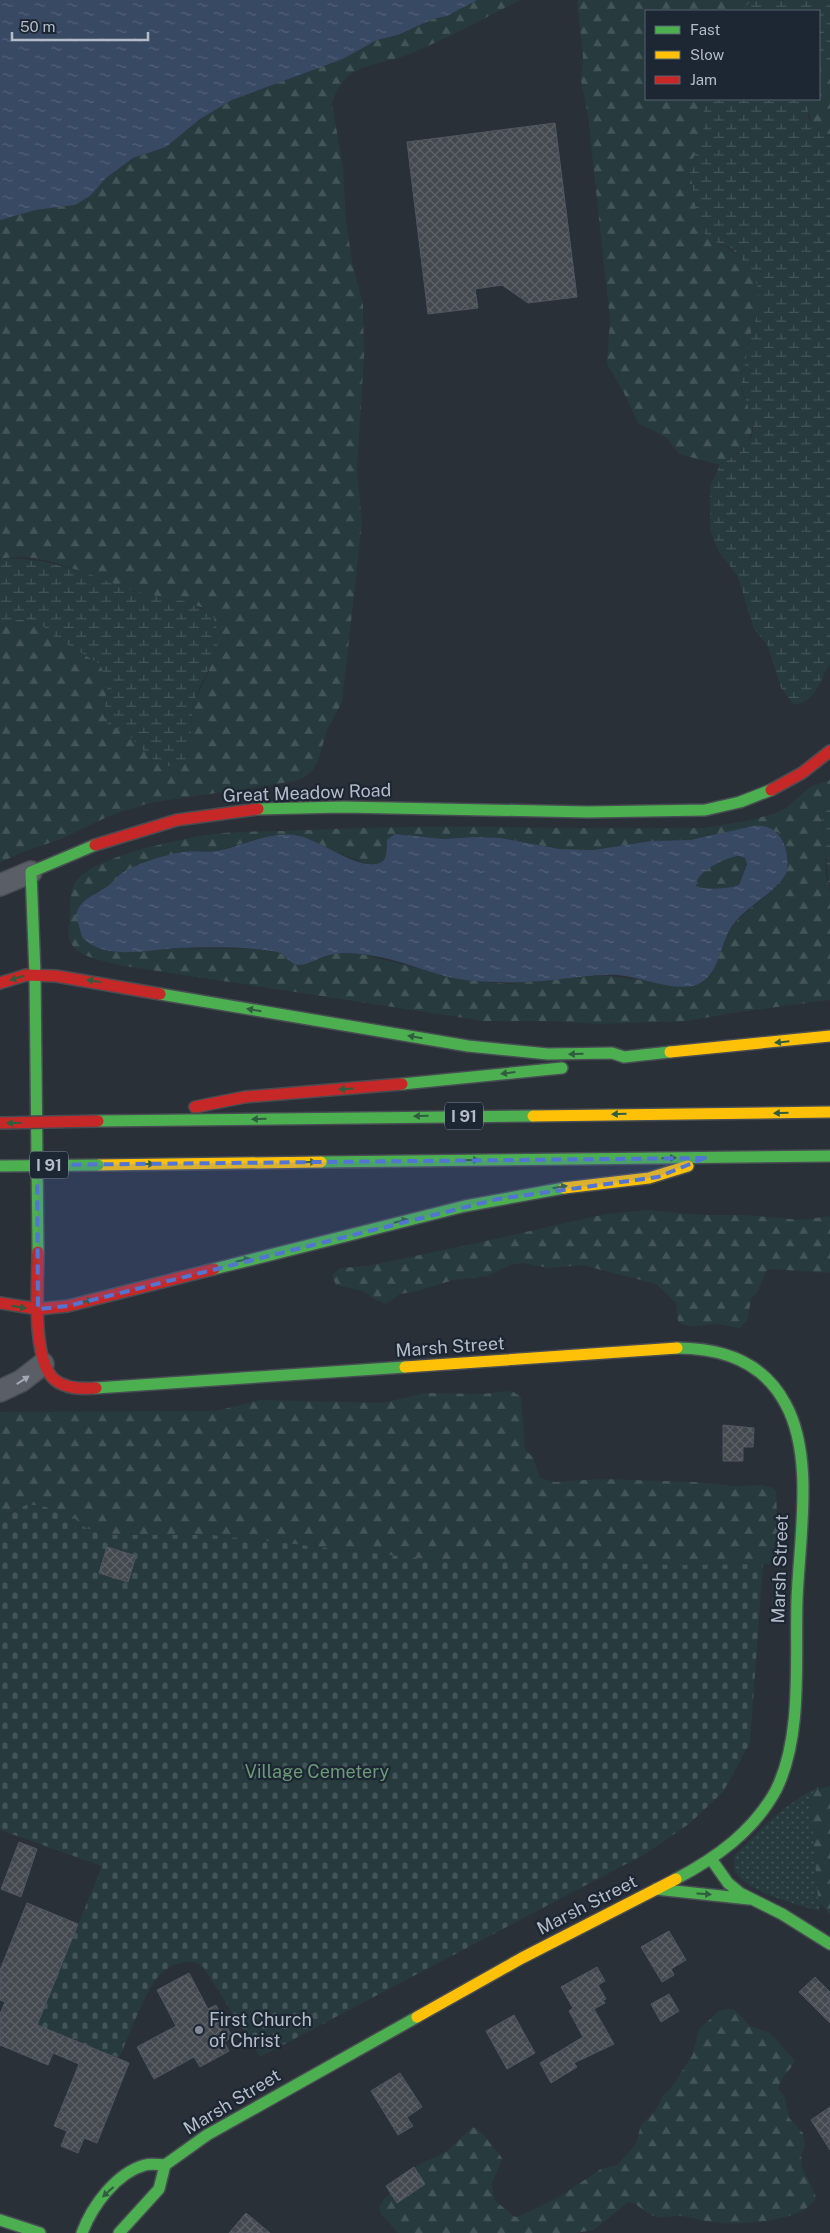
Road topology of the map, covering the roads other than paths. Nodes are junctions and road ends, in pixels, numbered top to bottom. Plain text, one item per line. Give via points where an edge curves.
1 (830, 751) edge
2 (32, 872) junction
3 (0, 885) edge
4 (36, 974) junction
5 (0, 984) edge
6 (830, 1036) edge
7 (624, 1057) junction
8 (590, 1065) dead end
9 (573, 1067) dead end
10 (830, 1112) edge
11 (159, 1120) junction
12 (0, 1123) edge
13 (830, 1156) edge
14 (705, 1158) junction
15 (0, 1166) edge
16 (0, 1303) edge
17 (38, 1309) junction
18 (43, 1364) junction
19 (0, 1391) edge
20 (711, 1859) junction
21 (656, 1889) junction
22 (754, 1900) junction
23 (830, 1944) edge
24 (165, 2165) junction
25 (0, 2220) edge
26 (40, 2233) edge
27 (82, 2233) edge
28 (119, 2233) edge

1 - 2 main road, Great Meadow Road via 786,785 750,800 705,810 321,807 238,811 200,816 125,834
2 - 3 street
2 - 4 main road
4 -> 5 main road
7 -> 4 main road via 612,1053 548,1054 468,1046 83,979
4 - 17 main road
6 -> 7 main road
7 - 8 main road via 616,1063
9 -> 11 main road via 245,1097 200,1106
10 -> 11 main road, I 91
11 -> 12 main road, I 91, bridge
13 - 14 main road, I 91
15 -> 14 main road, I 91, bridge
17 -> 14 main road via 68,1306 473,1204 578,1185 658,1177
16 -> 17 main road
17 - 18 main road
19 -> 18 street via 21,1381
18 - 20 main road, Marsh Street via 56,1381 70,1388 88,1389 667,1348 720,1351 757,1369 774,1385 786,1403 794,1421 798,1447 800,1501 791,1729 784,1767 770,1802 746,1831
20 - 21 main road, Marsh Street
20 - 22 main road via 728,1883
21 -> 22 main road
21 - 24 main road, Marsh Street via 522,1958 314,2073 207,2135
22 - 23 main road
24 -> 27 main road, Marsh Street via 145,2165 124,2178 95,2205
24 - 28 main road via 159,2189
25 - 26 main road

